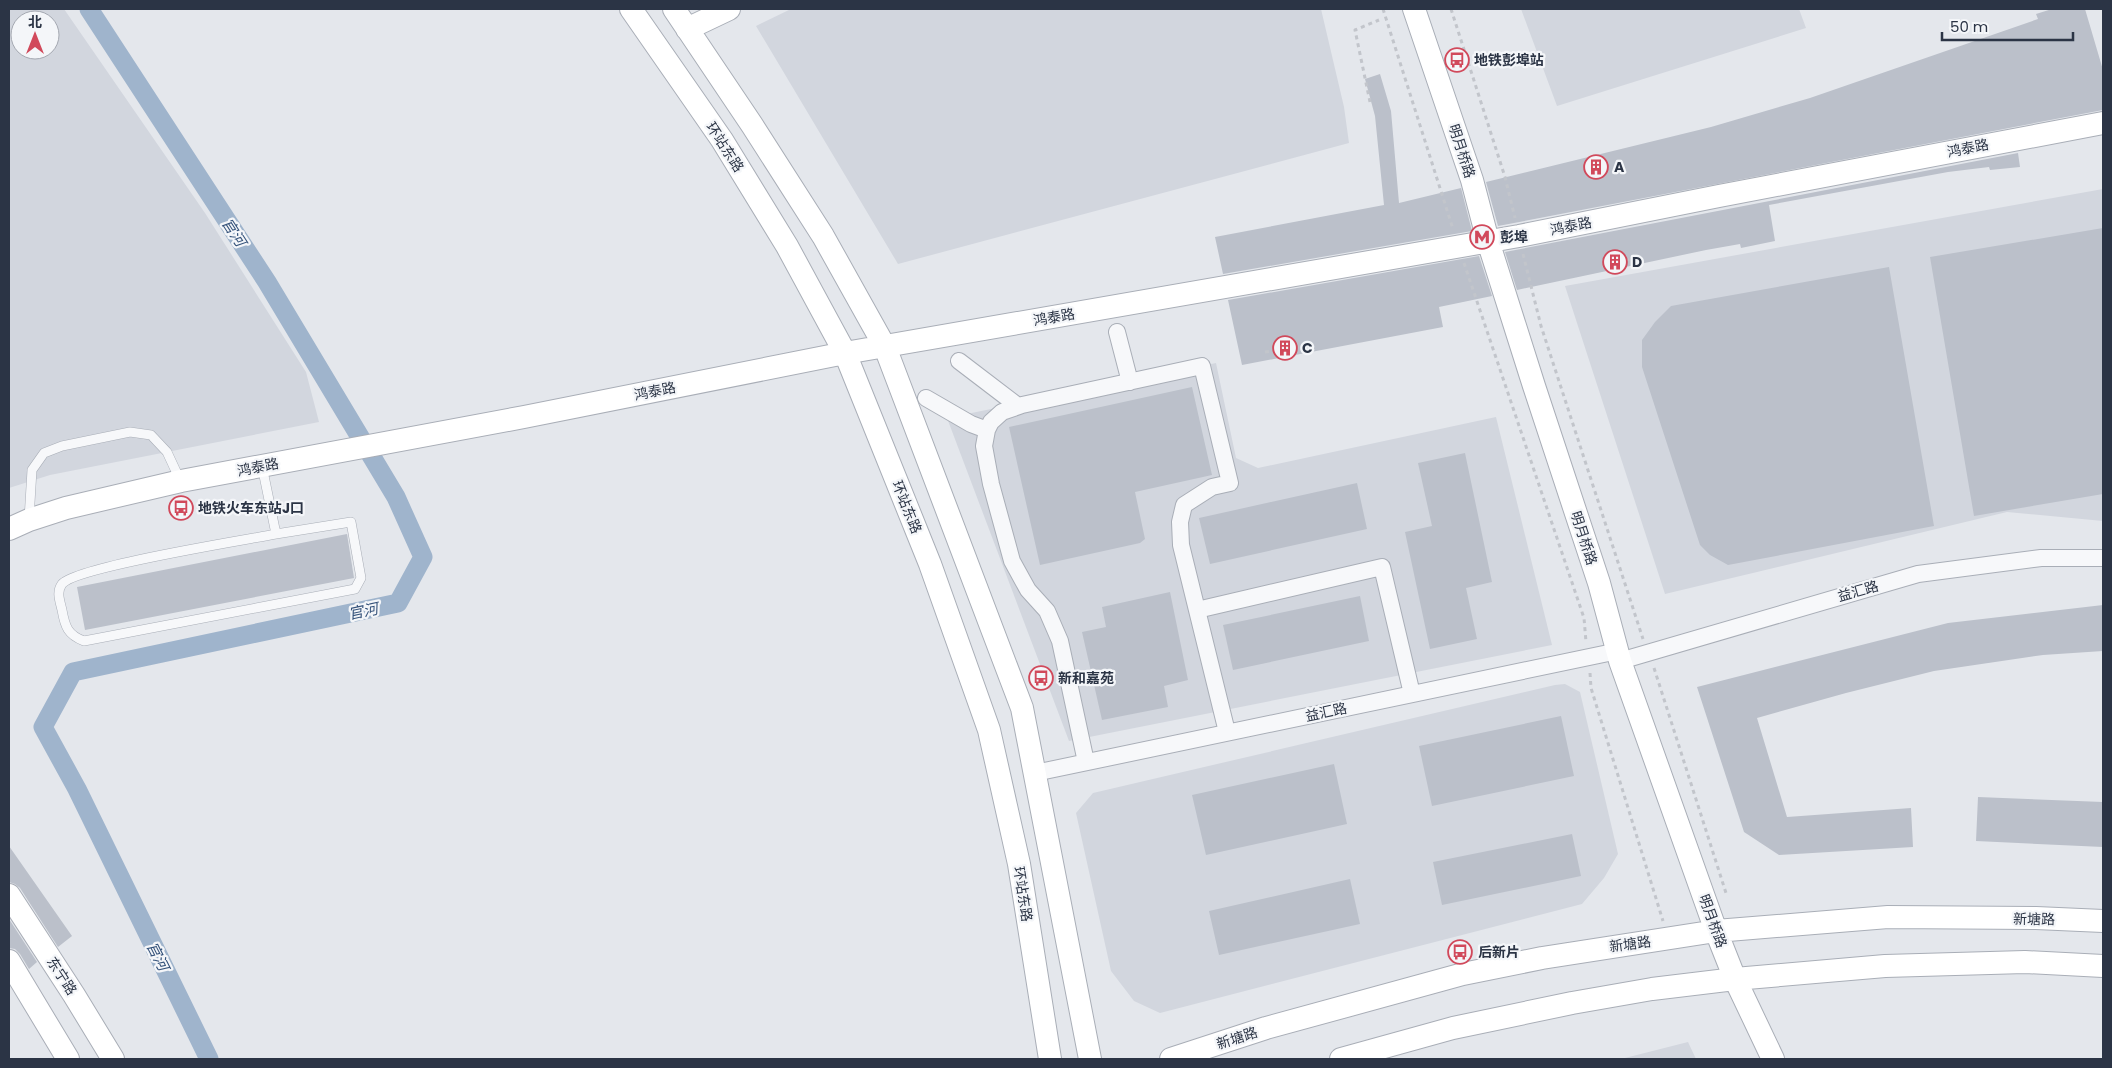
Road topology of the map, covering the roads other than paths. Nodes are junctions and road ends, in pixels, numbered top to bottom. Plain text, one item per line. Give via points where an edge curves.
1 (631, 9) edge
2 (674, 9) edge
3 (728, 9) edge
4 (1414, 9) edge
5 (687, 28) junction
6 (2103, 123) edge
7 (1488, 242) junction
8 (1118, 332) dead end
9 (885, 347) junction
10 (845, 353) junction
11 (959, 361) dead end
12 (1130, 382) junction
13 (926, 398) dead end
14 (1018, 406) junction
15 (987, 430) junction
16 (262, 466) junction
17 (181, 481) junction
18 (19, 524) edge
19 (276, 534) junction
20 (2103, 558) edge
21 (1197, 610) junction
22 (1619, 656) junction
23 (1412, 694) junction
24 (1227, 732) junction
25 (1086, 762) junction
26 (1035, 773) junction
27 (9, 895) edge
28 (2103, 921) edge
29 (1716, 931) junction
30 (9, 961) edge
31 (2103, 966) edge
32 (1735, 979) junction
33 (68, 1059) edge
34 (113, 1059) edge
35 (1050, 1059) edge
36 (1090, 1059) edge
37 (1171, 1059) edge
38 (1341, 1059) edge
39 (1773, 1059) edge

1 - 10 main road, 环站东路 via 722,140 788,246
2 - 5 main road
3 - 5 main road
4 - 7 main road, 明月桥路 via 1472,180
5 - 9 main road via 823,236
6 - 7 main road, 鸿泰路
7 - 9 main road, 鸿泰路
7 - 22 main road, 明月桥路 via 1599,583
8 - 12 street
9 - 10 main road, 鸿泰路
9 - 26 main road via 1022,708
10 - 16 main road, 鸿泰路
10 - 35 main road, 环站东路 via 930,564 989,730 1018,864
11 - 14 street
12 - 14 street
12 - 21 street via 1202,366 1230,483 1212,487 1184,505 1180,522 1181,545
13 - 15 street
14 - 15 street via 1002,412
15 - 25 street via 984,446 991,484 1012,561 1028,590 1048,611 1060,641
16 - 17 main road, 鸿泰路
16 - 19 lane
17 - 18 main road, 鸿泰路 via 66,508
17 - 18 lane via 167,452 152,435 130,432 62,446 44,453 32,470
19 - 19 lane via 351,522 361,578 355,590 84,641 72,637 64,621 59,592 63,583 80,575 110,565
20 - 22 street, 益汇路 via 2041,558 1918,574 1647,651
21 - 23 street via 1382,567
21 - 24 street
22 - 23 street, 益汇路 via 1588,657
22 - 29 main road, 明月桥路
23 - 24 street, 益汇路
24 - 25 street, 益汇路
25 - 26 street, 益汇路
26 - 36 main road
27 - 34 main road, 东宁路
28 - 29 main road, 新塘路 via 1888,917
29 - 32 main road, 明月桥路
29 - 37 main road, 新塘路 via 1542,958 1463,974 1266,1028
30 - 33 main road
31 - 32 main road via 2025,962 1885,966
32 - 38 main road via 1572,1002 1453,1028
32 - 39 main road, 明月桥路

